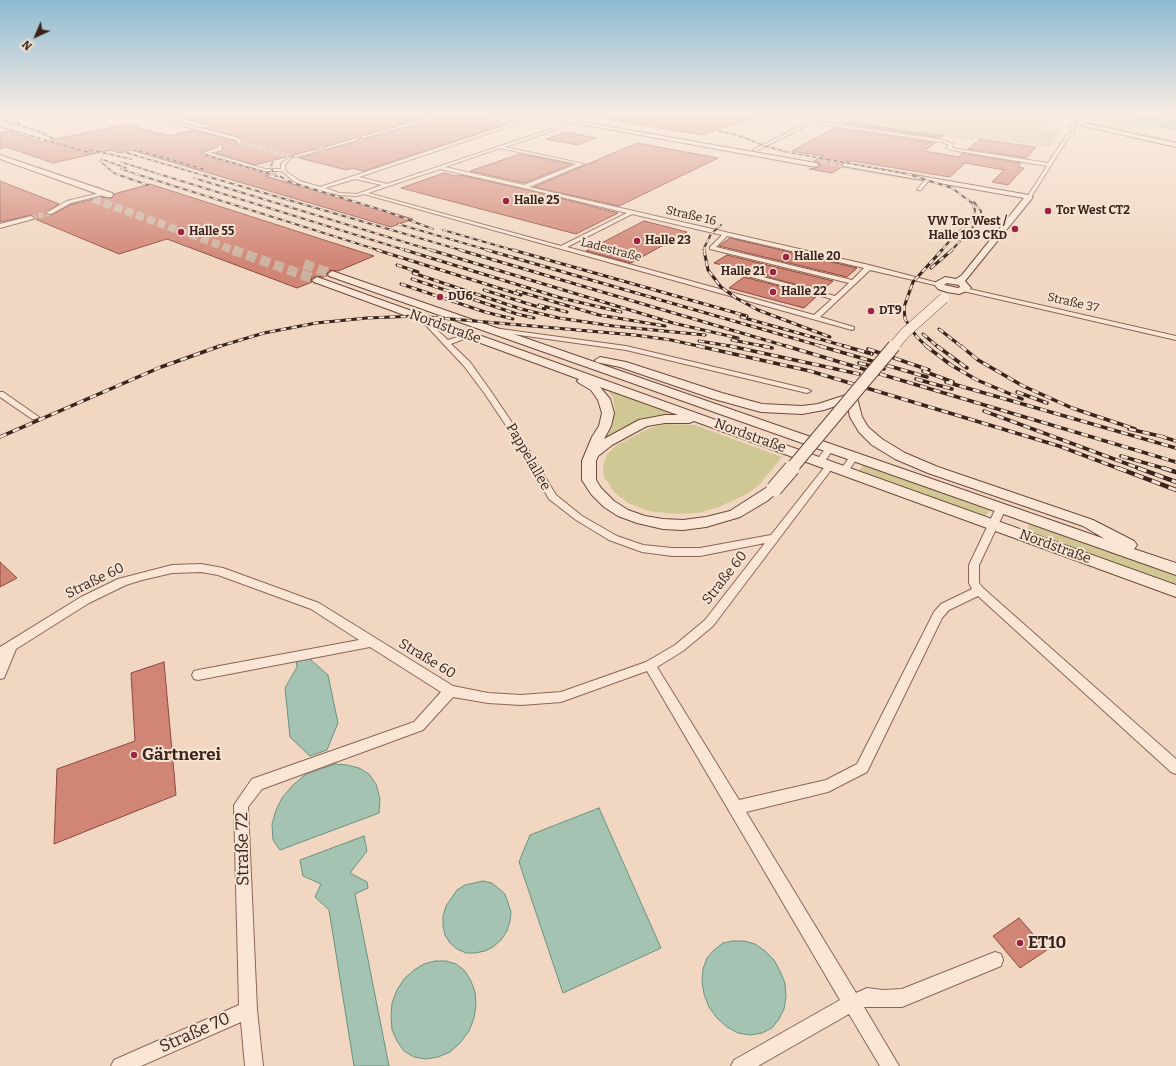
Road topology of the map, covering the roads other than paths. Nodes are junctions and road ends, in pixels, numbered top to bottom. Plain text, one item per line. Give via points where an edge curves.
1 (20, 164) edge
2 (243, 164) edge
3 (285, 164) edge
4 (394, 164) edge
5 (451, 164) edge
6 (581, 164) edge
7 (1042, 164) edge
8 (1050, 165) joint
9 (842, 167) tunnel mouth
10 (439, 168) junction
11 (36, 169) junction
12 (283, 170) junction
13 (45, 172) junction
14 (22, 173) dead end
15 (30, 176) dead end
16 (354, 177) junction
17 (387, 185) junction
18 (524, 187) junction
19 (320, 189) junction
20 (74, 192) dead end
21 (364, 193) junction
22 (107, 194) joint
23 (91, 198) junction
24 (1027, 199) junction
25 (632, 212) junction
26 (49, 213) tunnel mouth
27 (30, 218) tunnel mouth
28 (0, 226) edge
29 (726, 234) junction
30 (562, 248) junction
31 (869, 268) junction
32 (725, 270) dead end
33 (853, 282) junction
34 (958, 282) junction
35 (939, 284) junction
36 (965, 290) junction
37 (947, 294) junction
38 (836, 298) junction
39 (815, 318) junction
40 (423, 319) junction
41 (852, 328) dead end
42 (492, 330) junction
43 (469, 335) junction
44 (1176, 338) edge
45 (446, 342) junction
46 (570, 357) junction
47 (538, 360) junction
48 (807, 391) dead end
49 (0, 394) edge
50 (852, 397) junction
51 (35, 417) dead end
52 (715, 424) junction
53 (830, 448) junction
54 (593, 453) junction
55 (854, 457) junction
56 (831, 466) junction
57 (1002, 508) junction
58 (994, 525) junction
59 (775, 538) junction
60 (1174, 569) edge
61 (979, 591) junction
62 (1176, 591) edge
63 (371, 642) junction
64 (12, 646) junction
65 (0, 653) edge
66 (650, 665) junction
67 (0, 674) edge
68 (198, 675) dead end
69 (450, 691) junction
70 (1176, 768) edge
71 (735, 808) junction
72 (995, 960) dead end
73 (852, 1003) junction
74 (248, 1010) junction
75 (120, 1066) edge
76 (254, 1066) edge
77 (740, 1066) edge
78 (890, 1066) edge

1 - 11 street
2 - 12 street via 265,170
3 - 12 street
4 - 16 street
5 - 10 street
6 - 18 street
7 - 8 street
8 - 24 street
9 - 24 street via 923,184
10 - 17 street
10 - 18 street, Straße 16
11 - 13 street
11 - 14 street
12 - 19 street via 298,182
13 - 15 street
13 - 22 street
16 - 17 street
16 - 19 street
17 - 21 street
18 - 25 street, Straße 16
19 - 21 street via 349,196
20 - 23 street
21 - 30 street, Ladestraße
22 - 23 street
23 - 26 street via 69,202
24 - 34 street via 965,277
25 - 29 street, Straße 16
25 - 30 street
27 - 28 street
29 - 31 street, Straße 16
29 - 33 street via 712,248
30 - 39 street, Ladestraße
31 - 33 street
31 - 35 street, Straße 16
32 - 38 street
33 - 38 street
34 - 35 street via 945,280
34 - 36 street via 965,285
35 - 37 street
36 - 37 street
36 - 44 street, Straße 37
37 - 50 street, bridge via 905,333
38 - 39 street
39 - 41 street, Ladestraße
40 - 42 street, Nordstraße via 328,278
40 - 43 street, Nordstraße
40 - 45 street, Pappelallee
42 - 46 street, Nordstraße
42 - 48 street via 626,348
43 - 45 street
43 - 47 street, Nordstraße
45 - 59 street, Pappelallee via 467,364 510,424 552,497 579,518 613,538 642,548 672,552 700,552
46 - 50 street via 622,364 738,402 776,409 802,410
46 - 53 street, Nordstraße
47 - 52 street, Nordstraße
47 - 54 street via 585,382 604,400 608,414
49 - 51 street
50 - 54 street, bridge via 774,489 735,514 706,522 663,524 642,520 609,504 596,492 589,480 588,469
50 - 60 street via 856,417 863,429 877,442 900,456 933,470 1088,523
52 - 54 street via 678,418 653,421 627,430
52 - 56 street, Nordstraße
53 - 55 street, Nordstraße
53 - 56 street
55 - 56 street
55 - 57 street, Nordstraße
56 - 58 street, Nordstraße
56 - 59 street, Straße 60
57 - 58 street
57 - 60 street, Nordstraße
58 - 61 street via 974,565 974,583
58 - 62 street, Nordstraße
59 - 66 street, Straße 60 via 709,623 679,648
61 - 70 street
61 - 71 street via 945,607 938,615 862,768 828,786
63 - 64 street, Straße 60 via 315,606 219,571 186,567 122,582 85,600
63 - 68 street
63 - 69 street, Straße 60
64 - 65 street, Straße 60
64 - 67 street
66 - 69 street, Straße 60 via 561,697 521,700 488,698
66 - 71 street
69 - 74 street, Straße 72 via 418,726 257,784 241,805
71 - 73 street
72 - 73 street via 902,998 867,997
73 - 77 street
73 - 78 street
74 - 75 street, Straße 70
74 - 76 street, Straße 72

